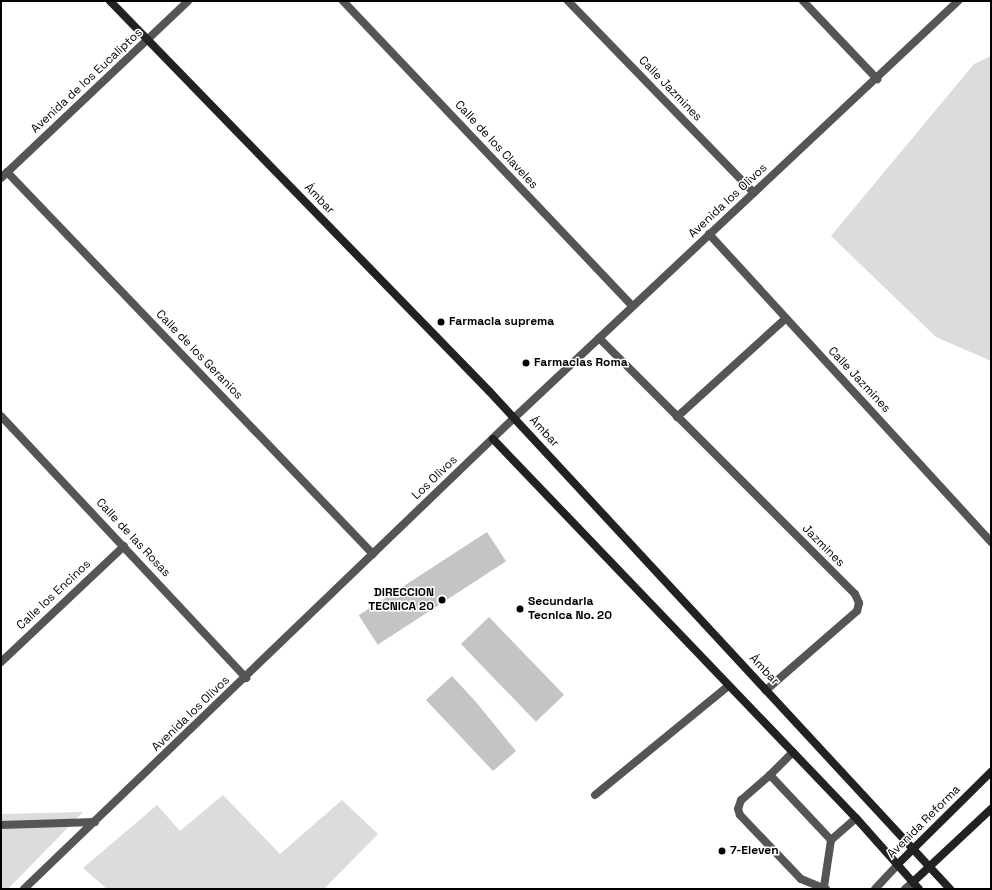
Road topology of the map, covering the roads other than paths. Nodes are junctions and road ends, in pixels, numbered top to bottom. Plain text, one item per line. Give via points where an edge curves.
1 (110, 1) edge
2 (188, 1) edge
3 (343, 1) edge
4 (568, 1) edge
5 (803, 1) edge
6 (958, 1) edge
7 (148, 40) junction
8 (877, 79) junction
9 (4, 175) edge
10 (754, 193) junction
11 (709, 234) junction
12 (632, 306) junction
13 (786, 318) junction
14 (599, 338) junction
15 (1, 416) edge
16 (677, 417) junction
17 (514, 418) junction
18 (493, 439) junction
19 (991, 542) edge
20 (124, 546) junction
21 (373, 554) junction
22 (1, 662) edge
23 (246, 678) junction
24 (728, 686) junction
25 (766, 690) junction
26 (793, 752) junction
27 (991, 772) edge
28 (770, 776) junction
29 (596, 795) dead end
30 (991, 809) edge
31 (856, 818) junction
32 (95, 822) junction
33 (1, 825) edge
34 (831, 840) junction
35 (914, 849) junction
36 (898, 864) junction
37 (930, 866) junction
38 (913, 882) junction
39 (825, 888) edge
40 (24, 889) edge
41 (875, 889) edge
42 (905, 889) edge
43 (919, 889) edge
44 (950, 889) edge

1 - 7 main road, Ámbar
2 - 7 street, Avenida de los Eucaliptos
3 - 12 street, Calle de los Claveles
4 - 10 street, Calle Jazmines
5 - 8 street
6 - 8 street, Avenida los Olivos
7 - 9 street, Avenida de los Eucaliptos
7 - 17 main road, Ámbar
8 - 10 street, Avenida los Olivos
9 - 21 street, Calle de los Geranios
10 - 11 street, Avenida los Olivos
11 - 12 street, Avenida los Olivos
11 - 13 street, Calle Jazmines
12 - 14 street, Avenida los Olivos
13 - 16 street
13 - 19 street, Calle Jazmines
14 - 16 street, Jazmines
14 - 17 street, Avenida los Olivos
15 - 20 street, Calle de las Rosas
16 - 25 street, Jazmines via 855,594 859,603 857,611
17 - 18 street, Los Olivos
17 - 25 main road, Ámbar
18 - 21 street, Los Olivos
18 - 24 main road
20 - 22 street, Calle los Encinos
20 - 23 street, Calle de las Rosas
21 - 23 street, Avenida los Olivos
23 - 32 street, Avenida los Olivos
24 - 26 main road
24 - 29 street
25 - 35 main road, Ámbar
26 - 28 street
26 - 31 main road
27 - 35 main road, Avenida Reforma
28 - 34 street
28 - 39 street via 741,800 738,809 740,815 801,879
30 - 37 main road
31 - 34 street
31 - 36 main road
32 - 33 street
32 - 40 street, Avenida los Olivos
34 - 39 street
35 - 36 main road, Avenida Reforma
35 - 37 main road, Ámbar
36 - 38 main road
36 - 41 street, Avenida Reforma
37 - 38 main road
37 - 44 main road, Ámbar
38 - 42 street
38 - 43 main road

